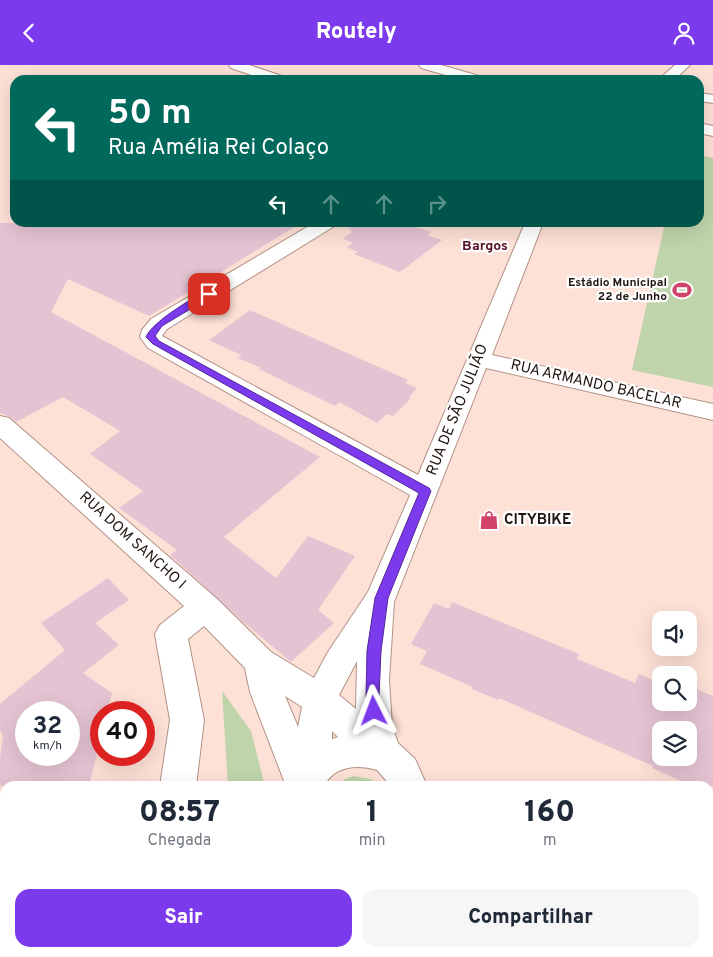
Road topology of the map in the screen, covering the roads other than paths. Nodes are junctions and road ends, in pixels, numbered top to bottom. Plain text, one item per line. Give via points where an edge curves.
1 (222, 65) edge
2 (236, 65) edge
3 (268, 65) edge
4 (426, 65) edge
5 (679, 66) edge
6 (256, 75) edge
7 (461, 75) edge
8 (670, 75) edge
9 (319, 227) edge
10 (532, 227) edge
11 (478, 359) junction
12 (713, 411) edge
13 (0, 424) edge
14 (425, 491) junction
15 (381, 598) junction
16 (205, 607) junction
17 (260, 662) junction
18 (320, 700) junction
19 (385, 756) junction
20 (309, 780) edge
21 (179, 781) edge
22 (408, 781) edge

1 - 6 street
2 - 6 street
3 - 6 street
4 - 7 street
5 - 8 street
9 - 14 street via 159,324 151,337 156,343
10 - 11 street, RUA DE SÃO JULIÃO
11 - 12 street, RUA ARMANDO BACELAR
11 - 14 street, RUA DE SÃO JULIÃO
13 - 16 street, RUA DOM SANCHO I
14 - 15 street, RUA DE SÃO JULIÃO
15 - 18 street, RUA DE SÃO JULIÃO via 338,662
15 - 19 street, RUA DE SÃO JULIÃO via 372,696 375,727
16 - 17 street, RUA DOM SANCHO I
16 - 21 street via 172,634 187,720
17 - 18 street, RUA DOM SANCHO I
17 - 20 street via 267,693
18 - 19 street, RUA DOM SANCHO I
18 - 20 street, RUA DE SÃO JULIÃO
19 - 20 street, RUA DOM SANCHO I via 371,750 341,752 327,758
19 - 22 street, RUA DOM SANCHO I

